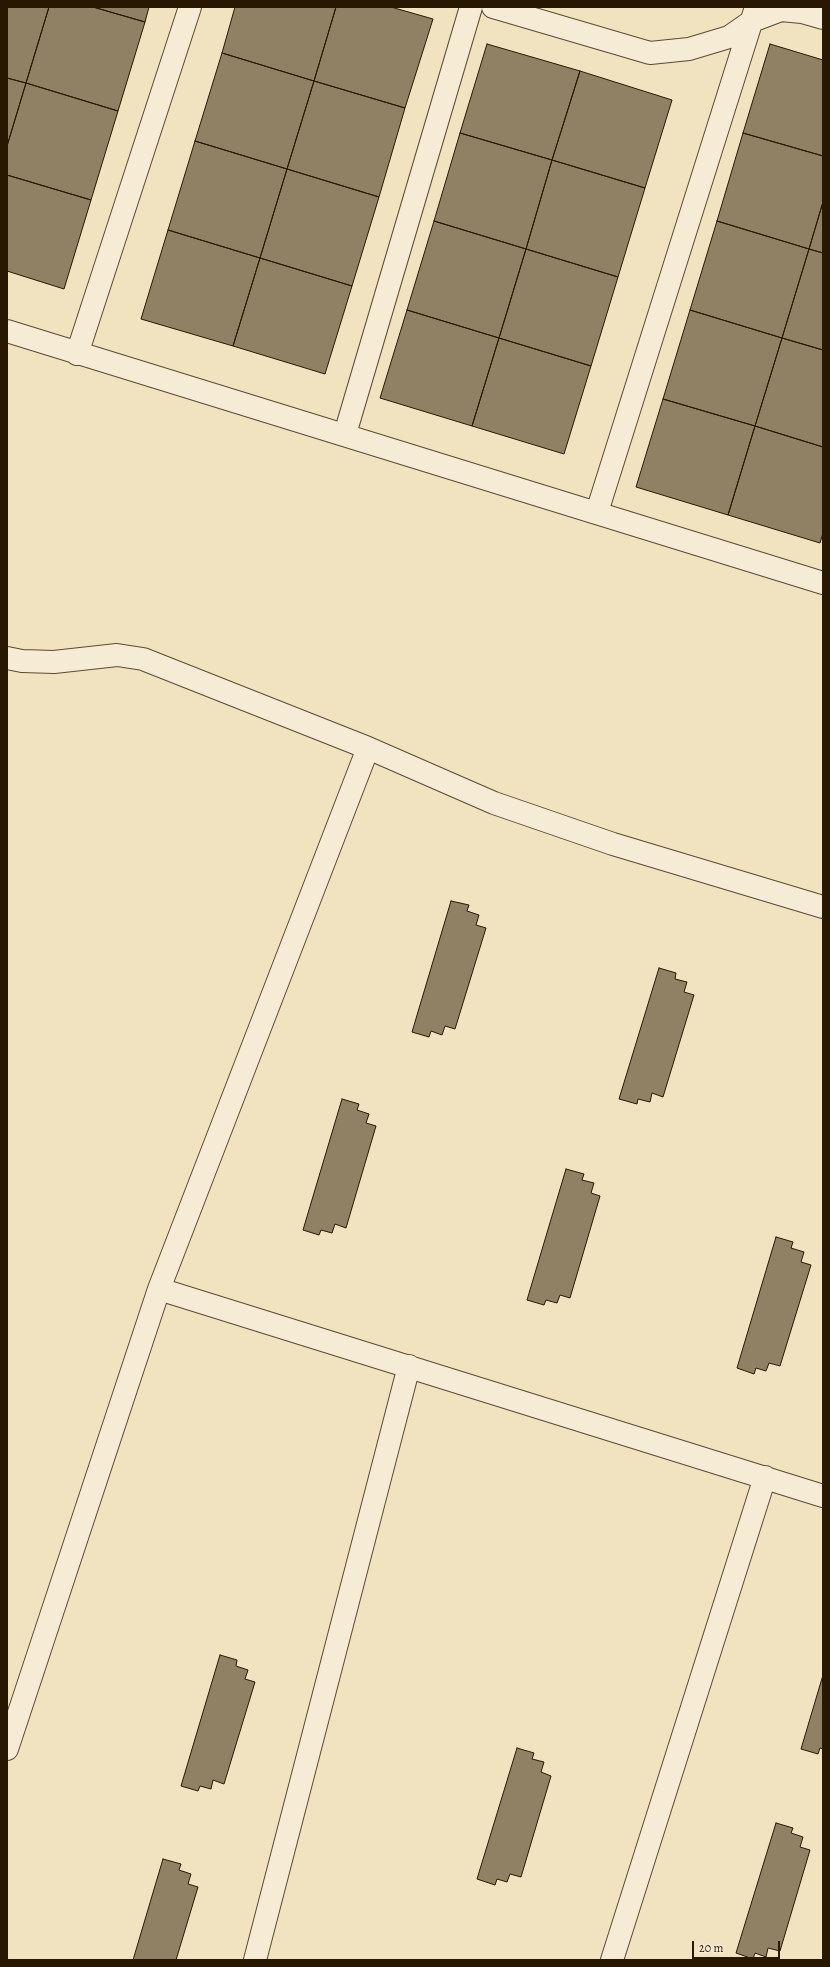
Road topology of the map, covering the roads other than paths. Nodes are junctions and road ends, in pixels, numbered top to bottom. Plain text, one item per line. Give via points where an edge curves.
1 (190, 7) edge
2 (471, 7) edge
3 (493, 7) edge
4 (754, 14) edge
5 (823, 18) edge
6 (7, 331) edge
7 (77, 354) junction
8 (345, 434) junction
9 (597, 512) junction
10 (823, 583) edge
11 (7, 658) edge
12 (368, 748) junction
13 (823, 907) edge
14 (159, 1289) junction
15 (410, 1366) junction
16 (765, 1477) junction
17 (823, 1496) edge
18 (7, 1749) edge
19 (255, 1960) edge
20 (612, 1960) edge

1 - 7 street
2 - 8 street
3 - 4 street via 650,53 689,50 729,37
4 - 5 street via 781,10
4 - 9 street
6 - 7 street
7 - 8 street
8 - 9 street
9 - 10 street
11 - 12 street via 54,662 117,655 143,659
12 - 13 street via 494,803 612,844
12 - 14 street
14 - 15 street
14 - 18 street
15 - 16 street
15 - 19 street
16 - 17 street
16 - 20 street

